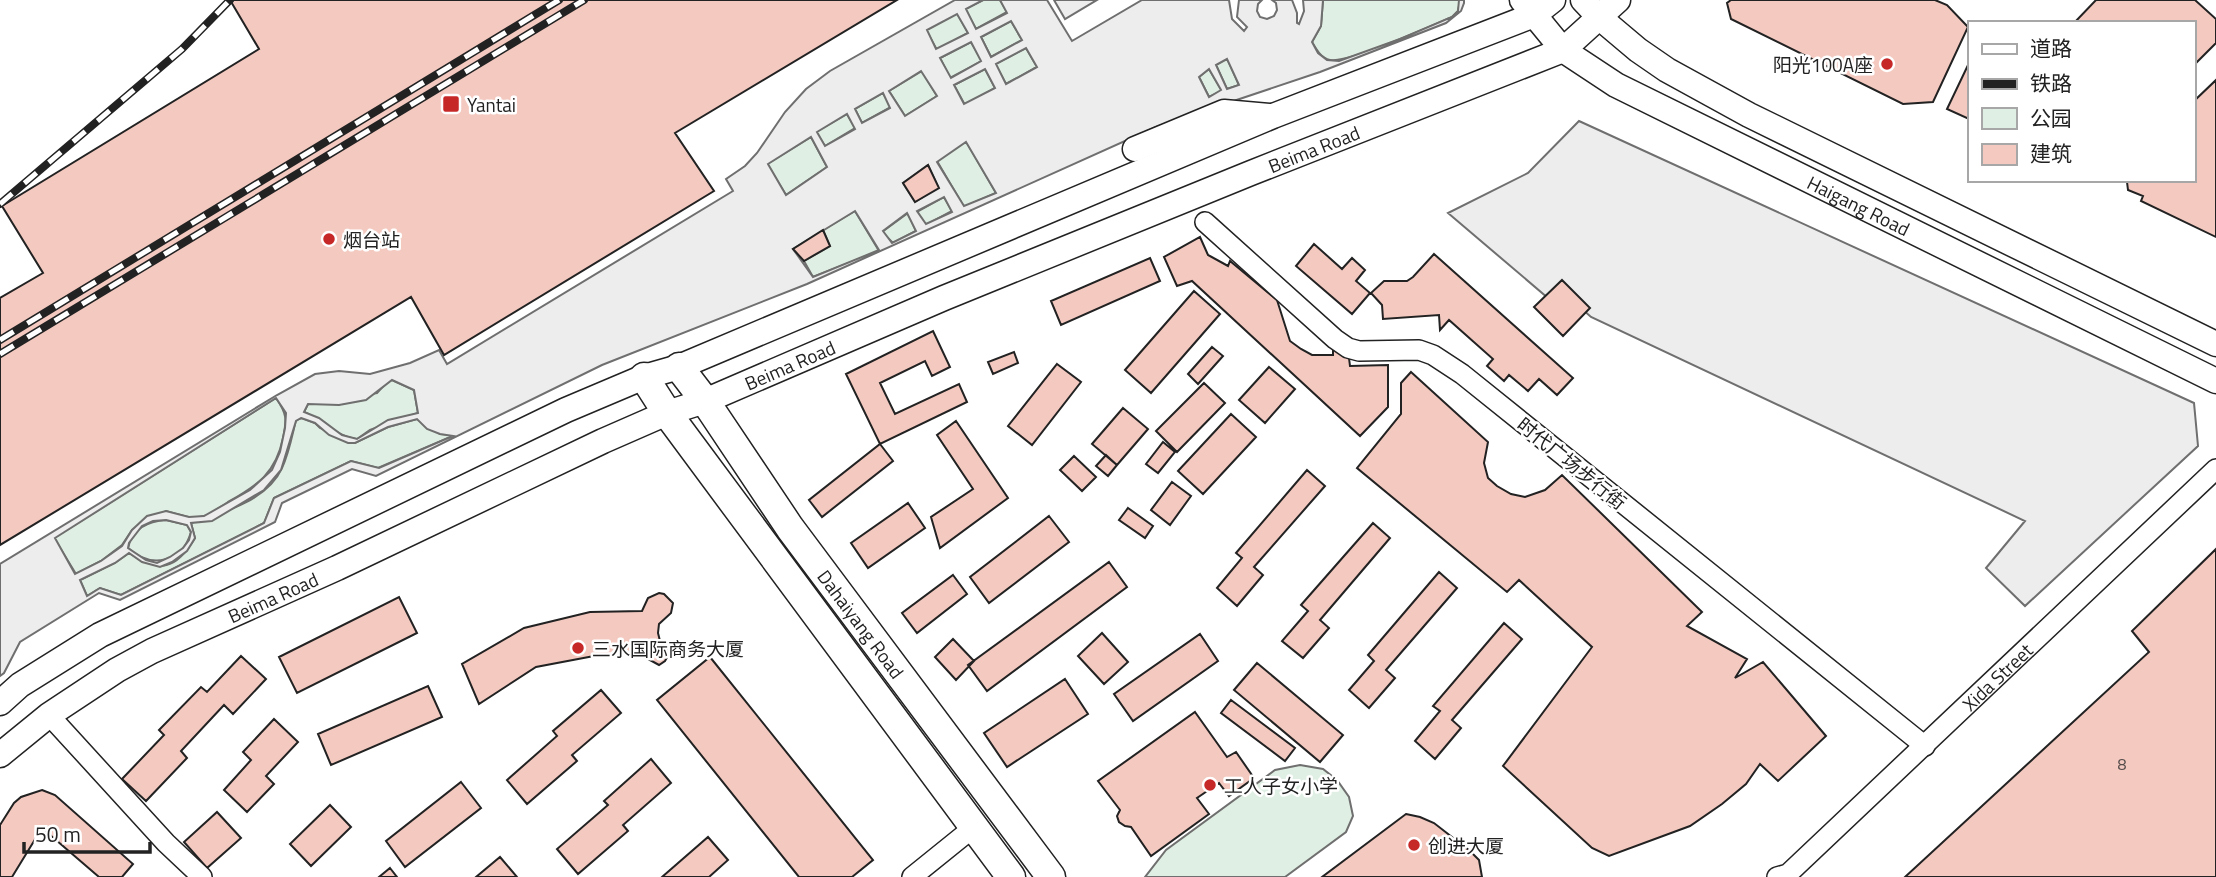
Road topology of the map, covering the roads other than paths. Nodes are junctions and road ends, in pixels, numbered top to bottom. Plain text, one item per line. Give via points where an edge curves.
1 (1583, 0) edge
2 (1618, 0) edge
3 (1537, 5) edge
4 (1600, 18) junction
5 (1563, 50) junction
6 (1273, 117) junction
7 (1135, 149) dead end
8 (1205, 222) dead end
9 (2216, 344) edge
10 (679, 367) junction
11 (644, 377) junction
12 (2216, 381) edge
13 (705, 401) junction
14 (667, 413) junction
15 (2216, 470) edge
16 (0, 703) edge
17 (49, 715) junction
18 (1925, 746) junction
19 (0, 755) edge
20 (974, 827) junction
21 (1786, 876) edge
22 (202, 877) edge
23 (912, 877) edge
24 (1012, 877) edge
25 (1051, 877) edge

1 - 4 main road, Haigang Road
2 - 4 main road, Beima Road
3 - 5 main road, Haigang Road
3 - 6 main road, Beima Road
4 - 5 main road, Beima Road
4 - 9 main road, Haigang Road via 1667,70 1749,116
5 - 12 main road, Haigang Road via 1616,85
5 - 13 main road, Beima Road via 1264,167
6 - 7 main road via 1224,112
6 - 10 main road, Beima Road
8 - 18 street, 时代广场步行街 via 1348,348 1419,350 1462,374
10 - 11 main road, Beima Road
10 - 13 highway, Dahaiyang Road
11 - 14 highway, Dahaiyang Road
11 - 16 main road, Beima Road via 566,410 100,635 20,685
13 - 14 main road, Beima Road
13 - 25 highway, Dahaiyang Road via 790,528
14 - 17 main road, Beima Road via 152,651
14 - 20 highway, Dahaiyang Road
15 - 18 street, Xida Street
17 - 19 main road, Beima Road
17 - 22 street via 166,844
18 - 21 street, Xida Street
20 - 23 street
20 - 24 highway, Dahaiyang Road

